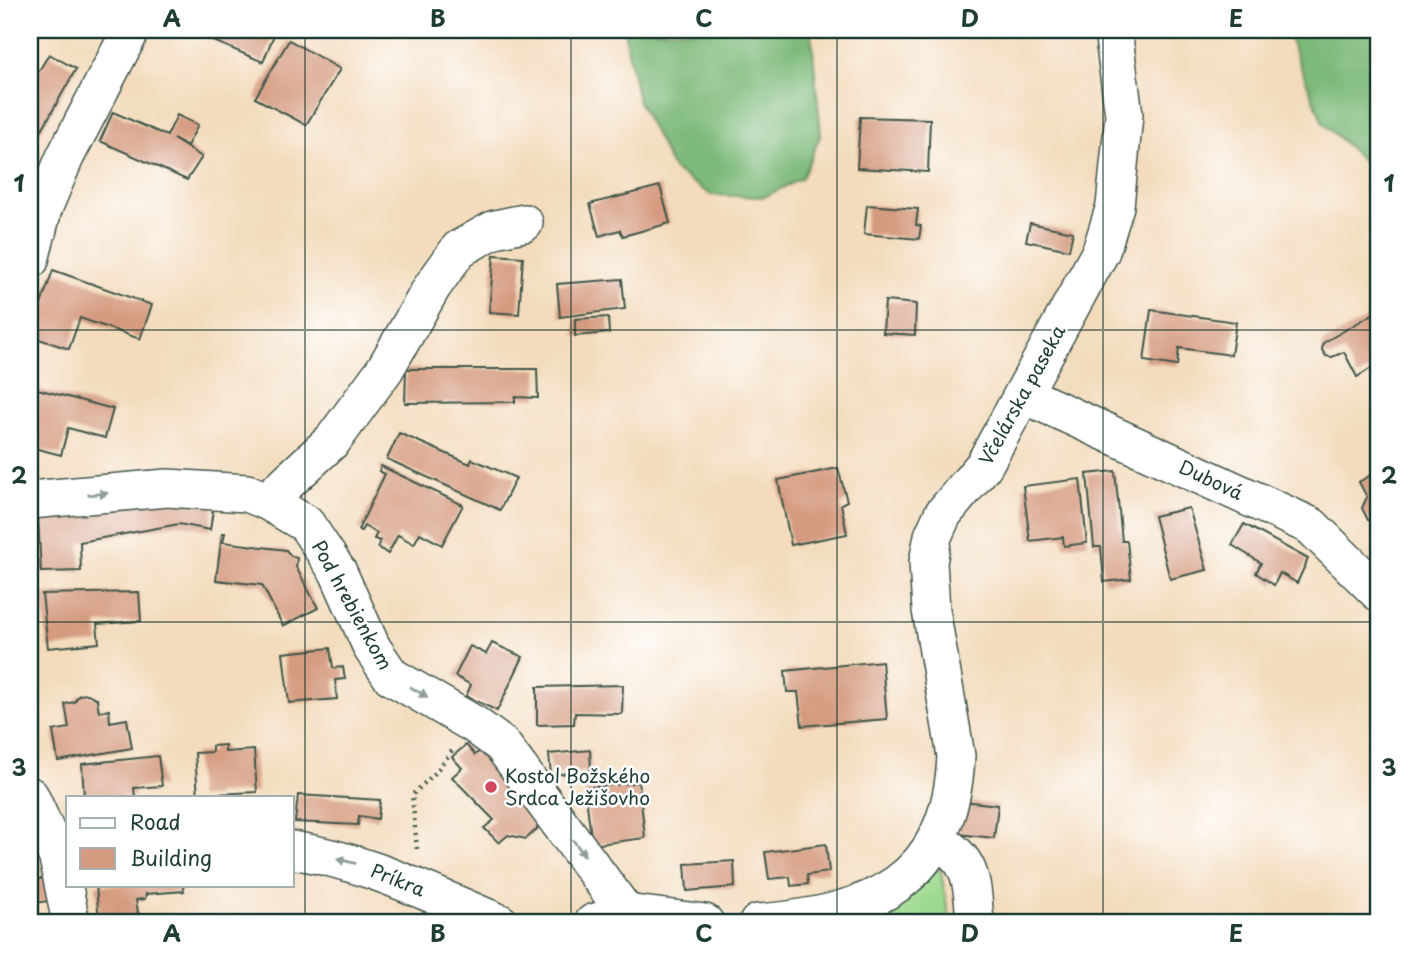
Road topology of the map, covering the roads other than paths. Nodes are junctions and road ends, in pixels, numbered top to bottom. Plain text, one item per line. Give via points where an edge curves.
1 (131, 30) edge
2 (1113, 30) edge
3 (524, 223) dead end
4 (30, 260) edge
5 (1025, 395) junction
6 (30, 500) edge
7 (267, 501) junction
8 (1378, 592) edge
9 (30, 796) edge
10 (936, 840) junction
11 (294, 850) edge
12 (52, 858) edge
13 (610, 918) edge
14 (71, 923) edge
15 (500, 923) edge
16 (705, 923) edge
17 (758, 923) edge
18 (975, 923) edge

1 - 4 street via 65,157 43,209
2 - 5 street, Včelárska paseka via 1124,115 1115,206 1101,251
3 - 7 street via 495,229 459,249 385,369 333,440
5 - 8 street, Dubová via 1311,526
5 - 10 street, Včelárska paseka via 984,466 943,514 933,536 928,562 931,610 956,756 951,797
6 -> 7 street, Pod hrebienkom via 167,488 247,493
7 -> 13 street, Pod hrebienkom via 306,524 338,572 372,648 391,676 502,744
9 - 12 street
10 - 17 street, Včelárska paseka via 907,878 868,901 813,916
10 - 18 street via 966,865 972,880
15 -> 11 street, Príkra via 381,872
12 - 14 street
13 - 16 street

